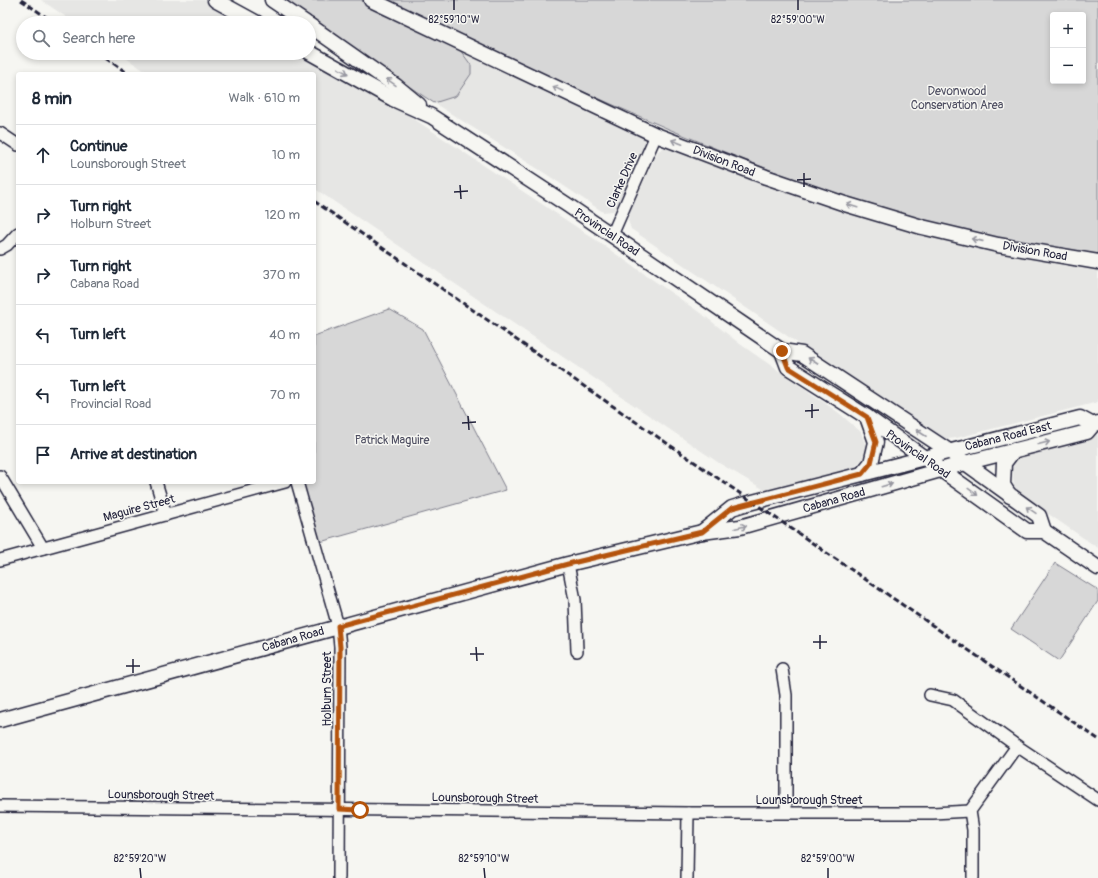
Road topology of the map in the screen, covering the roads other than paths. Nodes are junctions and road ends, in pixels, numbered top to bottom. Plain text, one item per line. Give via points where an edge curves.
1 (215, 0) edge
2 (272, 0) edge
3 (371, 0) edge
4 (244, 16) edge
5 (296, 16) edge
6 (316, 30) edge
7 (316, 34) edge
8 (324, 35) junction
9 (316, 56) edge
10 (431, 116) junction
11 (0, 133) edge
12 (656, 135) junction
13 (16, 144) edge
14 (16, 235) edge
15 (612, 235) junction
16 (0, 249) edge
17 (1098, 262) edge
18 (782, 351) junction
19 (867, 417) junction
20 (1095, 424) edge
21 (1014, 450) junction
22 (949, 451) junction
23 (923, 458) junction
24 (965, 463) junction
25 (942, 470) junction
26 (862, 474) junction
27 (0, 476) edge
28 (157, 484) edge
29 (278, 484) edge
30 (298, 484) edge
31 (1010, 496) junction
32 (166, 515) junction
33 (1044, 531) junction
34 (702, 532) junction
35 (43, 548) junction
36 (0, 560) edge
37 (568, 564) junction
38 (1098, 568) edge
39 (338, 626) junction
40 (577, 652) dead end
41 (782, 669) dead end
42 (930, 695) dead end
43 (0, 720) edge
44 (1017, 746) junction
45 (1098, 800) edge
46 (0, 806) edge
47 (339, 809) junction
48 (970, 811) junction
49 (786, 812) junction
50 (688, 813) junction
51 (339, 878) edge
52 (687, 878) edge
53 (973, 878) edge

1 - 4 main road
2 - 5 main road
12 -> 3 main road, Division Road
6 - 8 main road, Provincial Road
7 - 8 main road
10 -> 8 main road, Provincial Road via 396,86
9 -> 10 main road, Provincial Road via 393,99
10 - 15 main road, Provincial Road
11 - 13 street
12 - 15 street, Clarke Drive
17 -> 12 main road, Division Road via 998,245 922,227 845,204
14 - 16 street
15 - 18 main road, Provincial Road
18 - 19 main road, Provincial Road via 788,367
22 -> 18 main road, Provincial Road via 802,354
19 - 23 main road, Provincial Road
19 - 26 main road via 876,442 871,463
21 -> 20 main road, Cabana Road East via 1087,432
20 - 22 main road, Cabana Road East via 1080,418
21 - 24 main road, Cabana Road East
21 - 31 main road via 1004,463 1003,485
22 - 23 main road, Cabana Road East
22 - 24 main road, Provincial Road
23 - 25 main road, Provincial Road
23 - 26 main road, Cabana Road
24 - 25 main road, Cabana Road
24 - 31 main road, Provincial Road
25 -> 33 main road, Provincial Road via 1027,531
34 -> 25 main road, Cabana Road via 740,527
26 - 34 main road, Cabana Road via 732,508
27 - 35 street
28 - 32 street
29 - 32 street, Maguire Street
30 - 39 street, Holburn Street
33 -> 31 main road, Provincial Road via 1039,516
32 - 35 street, Maguire Street
33 - 38 main road, Provincial Road
34 - 37 main road, Cabana Road
35 - 36 street, Maguire Street
37 - 39 main road, Cabana Road
37 - 40 street via 575,600
39 - 43 main road, Cabana Road
39 - 47 street, Holburn Street
41 - 49 street via 786,695
42 - 44 street via 953,700
44 - 45 street
44 - 48 street
46 - 47 street, Lounsborough Street
47 - 50 street, Lounsborough Street
47 - 51 street, Holburn Street
48 - 49 street, Lounsborough Street
48 - 53 street via 973,830
49 - 50 street, Lounsborough Street
50 - 52 street

